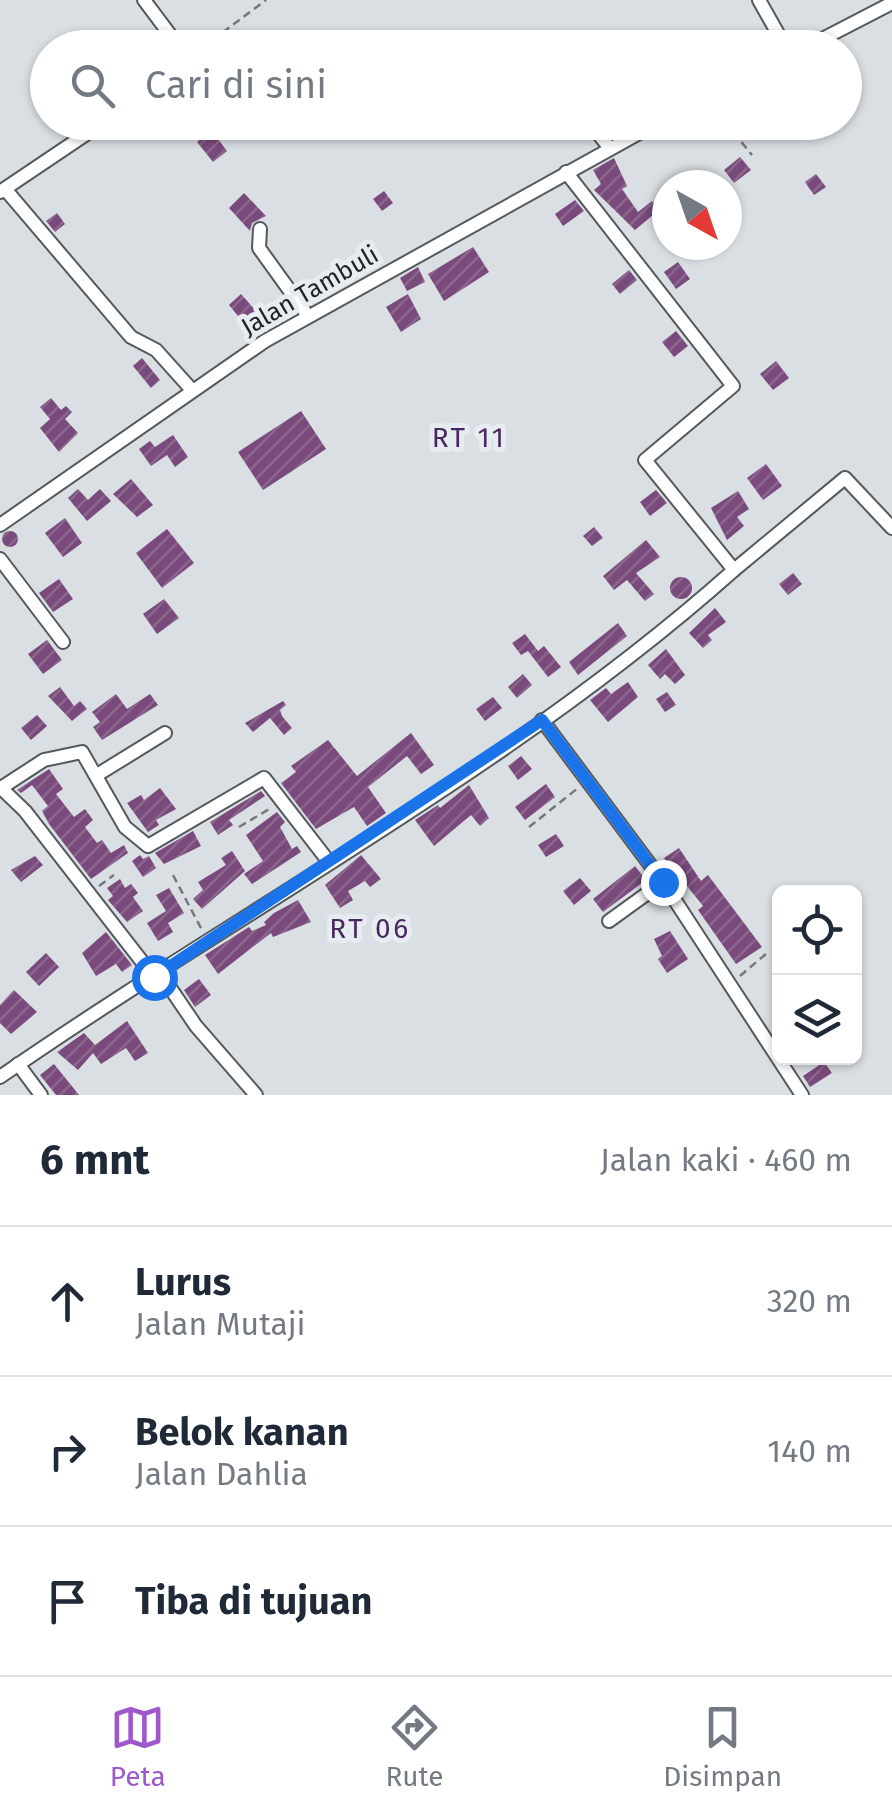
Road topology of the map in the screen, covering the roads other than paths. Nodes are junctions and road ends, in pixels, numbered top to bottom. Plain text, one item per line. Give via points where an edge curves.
1 (144, 0) edge
2 (759, 0) edge
3 (892, 3) edge
4 (166, 30) edge
5 (776, 30) edge
6 (840, 30) edge
7 (77, 140) edge
8 (603, 140) edge
9 (623, 140) edge
10 (609, 147) junction
11 (566, 172) junction
12 (2, 190) edge
13 (260, 228) dead end
14 (308, 316) junction
15 (191, 389) junction
16 (0, 525) edge
17 (892, 528) edge
18 (0, 559) edge
19 (734, 570) junction
20 (63, 642) dead end
21 (542, 720) junction
22 (165, 733) dead end
23 (98, 775) junction
24 (0, 788) edge
25 (328, 862) junction
26 (663, 882) junction
27 (608, 922) dead end
28 (157, 975) junction
29 (18, 1064) junction
30 (0, 1077) edge
31 (41, 1095) edge
32 (256, 1095) edge
33 (802, 1095) edge

1 - 4 street
2 - 5 street
3 - 6 street
7 - 12 street
8 - 10 street
9 - 10 street, Jalan Tambuli
10 - 11 street, Jalan Tambuli
11 - 14 street, Jalan Tambuli
11 - 19 street via 733,386 646,460
12 - 15 street via 131,338 156,350
13 - 14 street via 259,248
14 - 15 street, Jalan Tambuli
15 - 16 street, Jalan Tambuli
17 - 19 street via 845,478
18 - 20 street
19 - 21 street
21 - 25 street
21 - 26 street
22 - 23 street
23 - 24 street via 88,756 70,751
23 - 25 street via 125,827 148,846 262,778
24 - 28 street via 25,810
25 - 28 street
26 - 27 street
26 - 33 street
28 - 29 street
28 - 32 street
29 - 30 street
29 - 31 street

